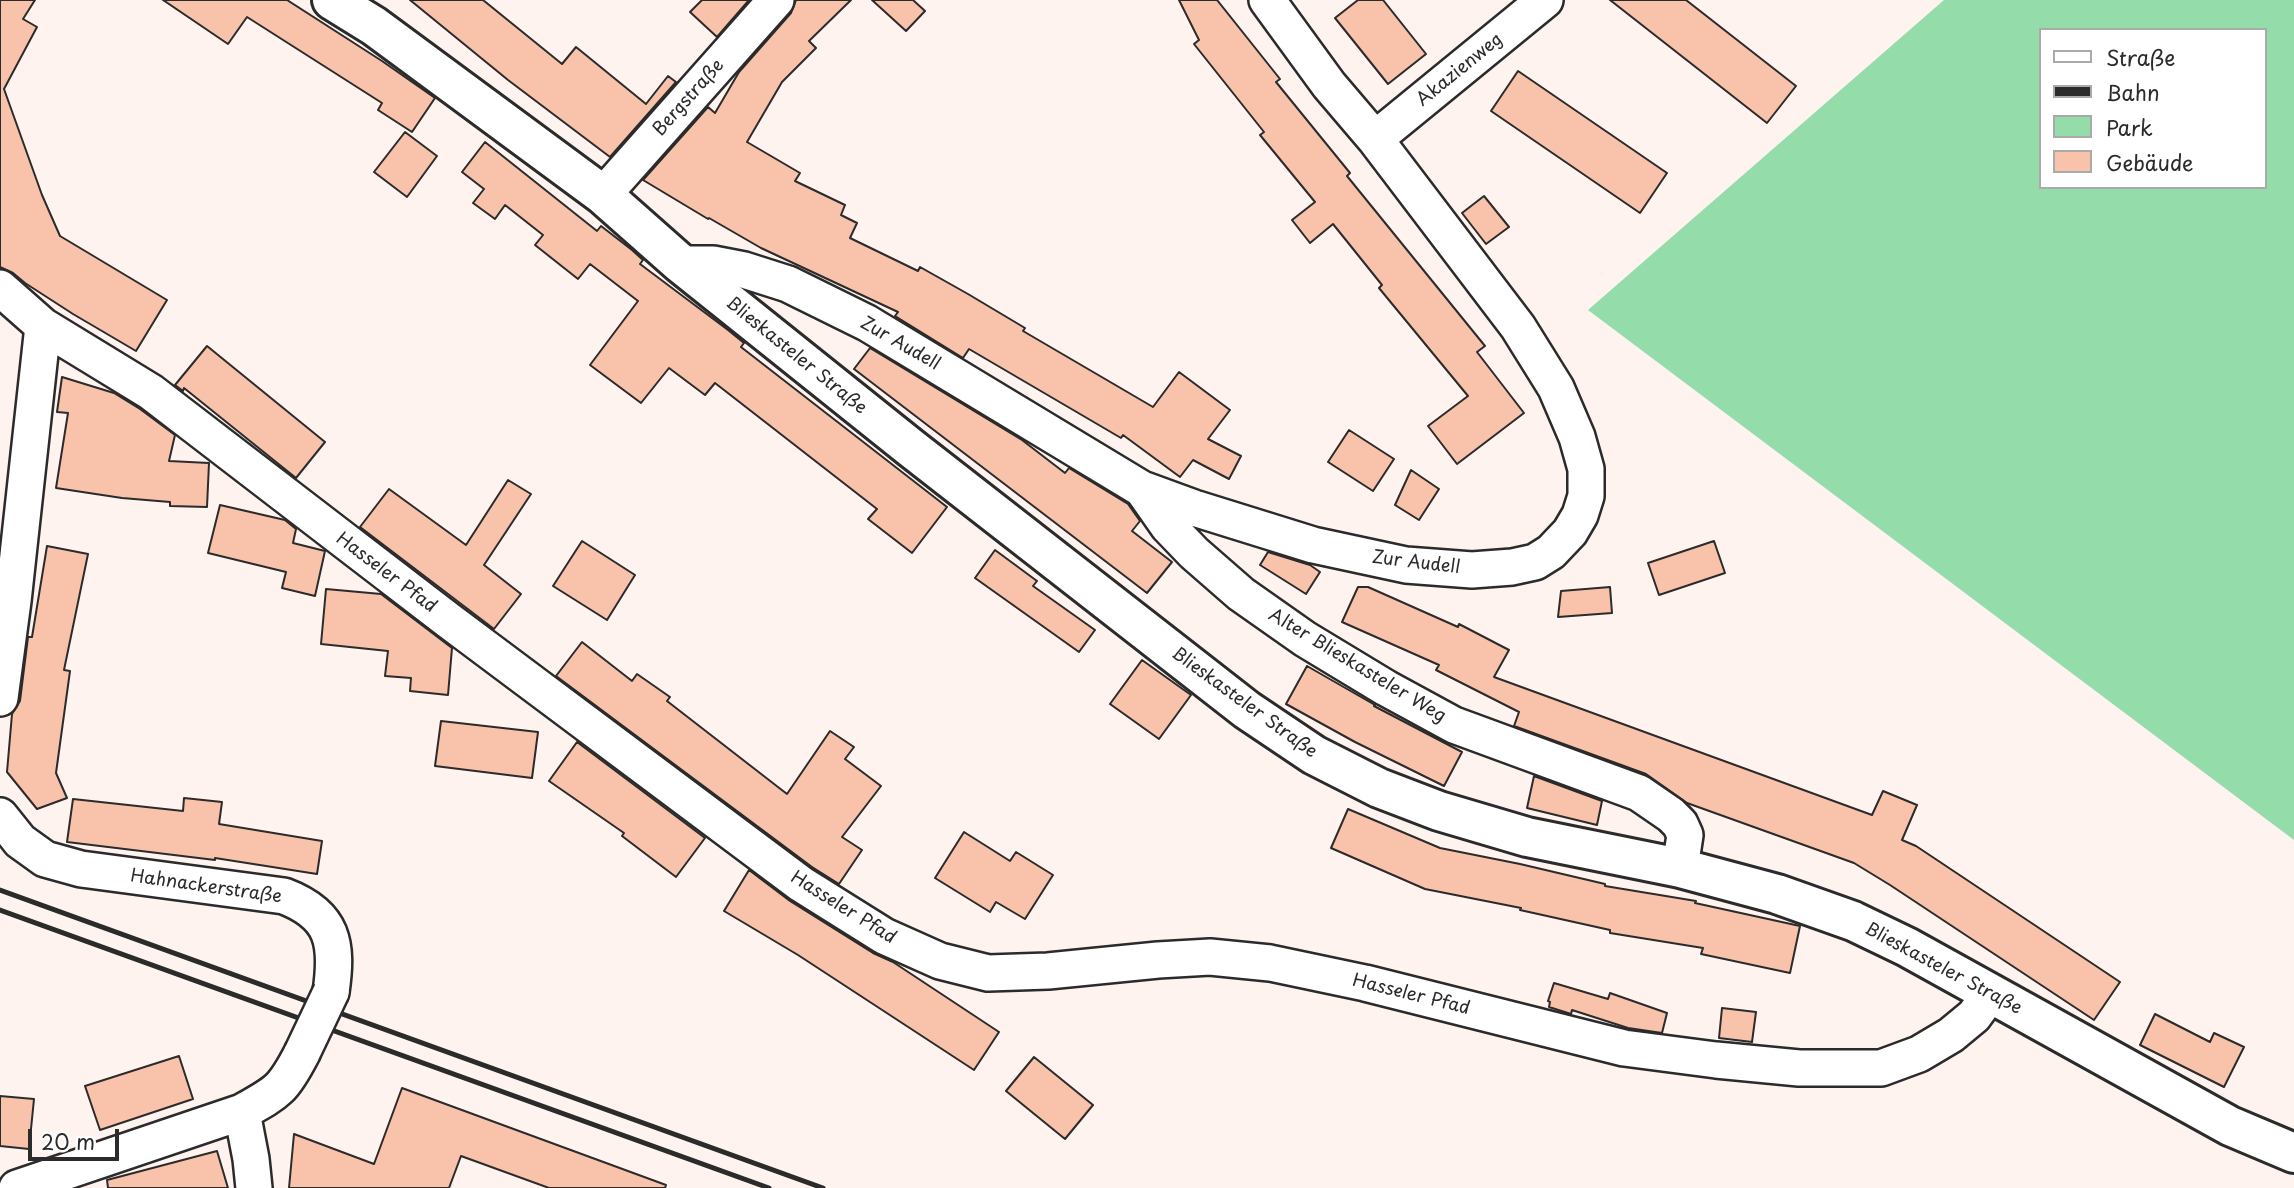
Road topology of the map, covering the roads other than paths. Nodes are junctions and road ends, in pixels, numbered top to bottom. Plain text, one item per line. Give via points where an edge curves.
1 (332, 0) edge
2 (776, 0) edge
3 (1267, 0) edge
4 (1545, 0) edge
5 (1375, 139) junction
6 (603, 195) junction
7 (681, 264) junction
8 (0, 288) edge
9 (43, 326) junction
10 (1142, 489) junction
11 (0, 698) edge
12 (0, 816) edge
13 (1680, 868) junction
14 (1990, 994) junction
15 (242, 1112) junction
16 (2294, 1153) edge
17 (17, 1188) edge
18 (254, 1188) edge

1 - 6 main road, Blieskasteler Straße
2 - 6 street, Bergstraße
3 - 5 street, Zur Audell
4 - 5 street, Akazienweg
5 - 10 street, Zur Audell via 1518,327 1556,388 1586,469 1586,496 1570,532 1535,562 1472,570 1406,565 1313,545
6 - 7 main road, Blieskasteler Straße
7 - 10 street, Zur Audell via 713,264 788,284 867,323
7 - 13 main road, Blieskasteler Straße via 1237,702 1314,755 1379,788 1439,811 1527,837
8 - 9 street
9 - 11 street
9 - 14 street, Hasseler Pfad via 150,392 801,884 884,936 940,961 988,973 1210,957 1270,963 1624,1048 1799,1068 1881,1068 1919,1054 1974,1016
10 - 13 street, Alter Blieskasteler Weg via 1194,554 1305,639 1454,725 1639,793 1671,815 1685,835
12 - 15 street, Hahnackerstraße, bridge via 20,841 46,859 284,896 313,910 322,920 335,962 331,992 289,1078 276,1093
13 - 14 main road, Blieskasteler Straße via 1777,894 1853,921
14 - 16 main road, Blieskasteler Straße via 2230,1126
15 - 17 street, Hahnackerstraße
15 - 18 street

